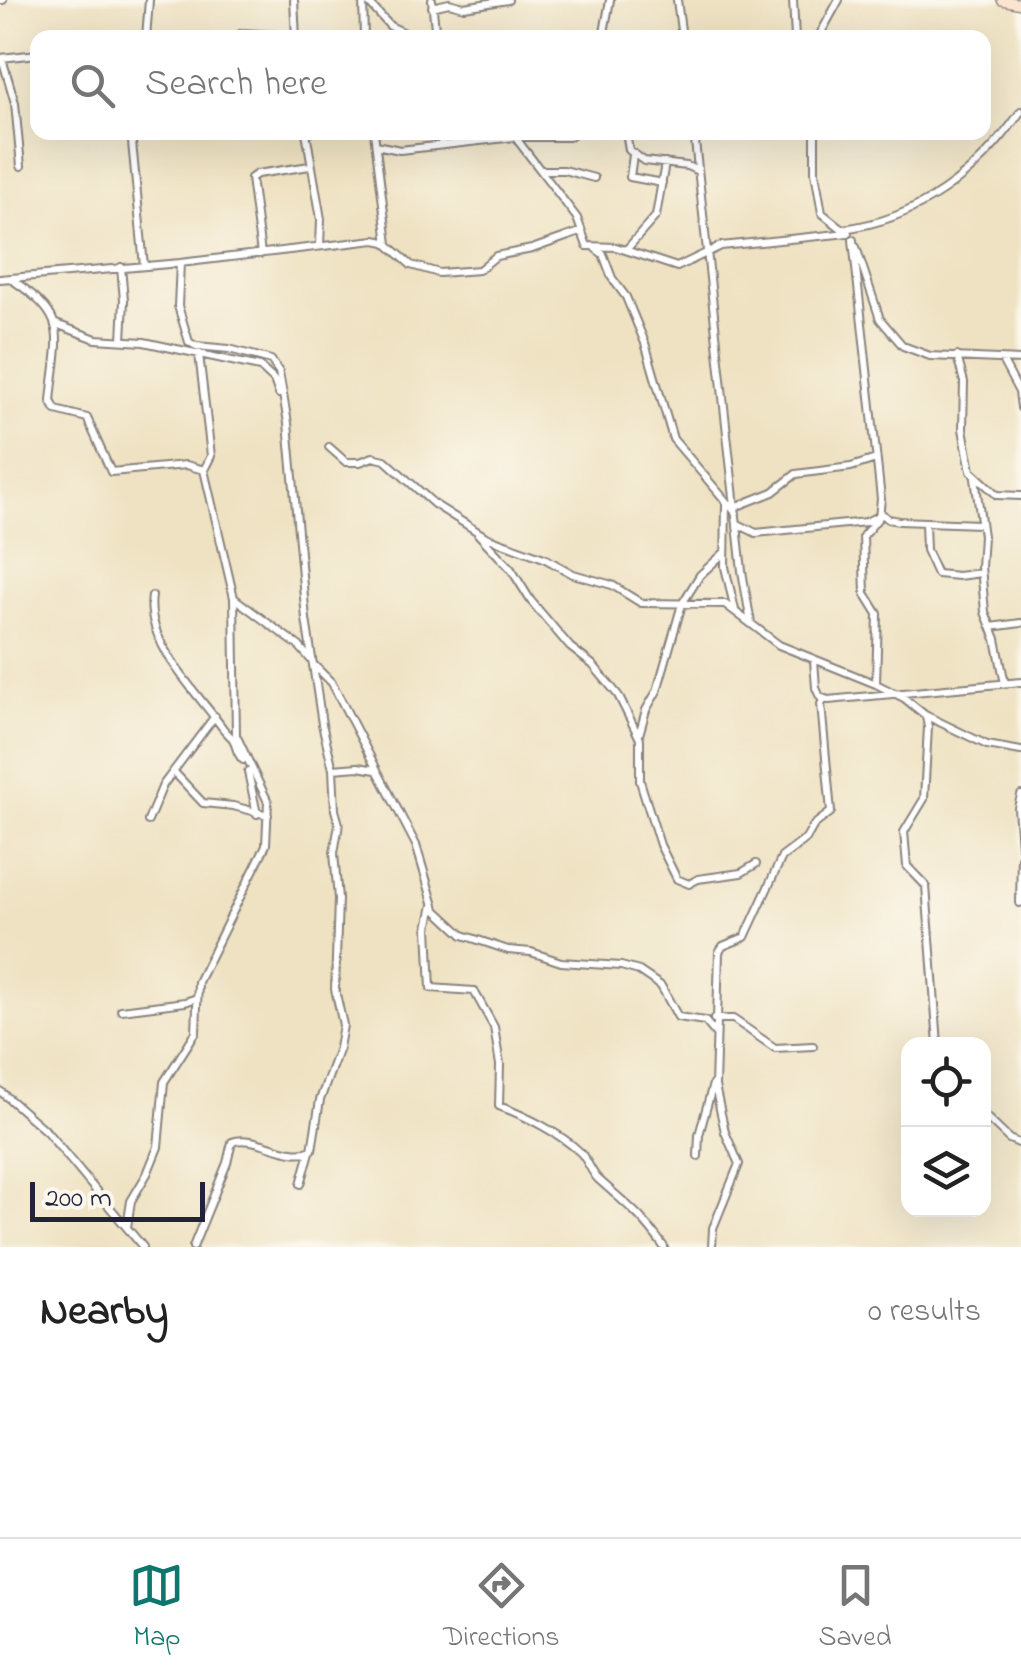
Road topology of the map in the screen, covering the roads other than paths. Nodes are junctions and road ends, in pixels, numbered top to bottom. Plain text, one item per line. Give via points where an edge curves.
1 (149, 0) edge
2 (294, 0) edge
3 (364, 0) edge
4 (508, 0) edge
5 (610, 0) edge
6 (677, 0) edge
7 (793, 0) edge
8 (839, 0) edge
9 (1002, 0) edge
10 (432, 3) edge
11 (1021, 4) edge
12 (147, 30) edge
13 (296, 30) edge
14 (364, 30) edge
15 (399, 30) edge
16 (435, 30) edge
17 (604, 30) edge
18 (681, 30) edge
19 (795, 30) edge
20 (822, 30) edge
21 (30, 55) edge
22 (1, 59) edge
23 (1021, 111) edge
24 (132, 140) edge
25 (307, 140) edge
26 (375, 140) edge
27 (441, 140) edge
28 (487, 140) edge
29 (517, 140) edge
30 (627, 140) edge
31 (695, 140) edge
32 (814, 140) edge
33 (376, 145) junction
34 (441, 145) junction
35 (632, 155) junction
36 (665, 163) junction
37 (21, 166) dead end
38 (310, 166) junction
39 (541, 170) junction
40 (699, 171) junction
41 (594, 178) dead end
42 (662, 183) junction
43 (386, 231) junction
44 (580, 232) junction
45 (847, 234) junction
46 (376, 240) junction
47 (388, 244) junction
48 (320, 246) junction
49 (595, 248) junction
50 (626, 250) junction
51 (708, 253) junction
52 (260, 254) junction
53 (180, 263) junction
54 (144, 266) junction
55 (121, 267) junction
56 (3, 278) edge
57 (56, 324) junction
58 (122, 340) junction
59 (199, 354) junction
60 (958, 356) junction
61 (1002, 360) junction
62 (1021, 360) edge
63 (1021, 408) edge
64 (288, 423) junction
65 (328, 448) dead end
66 (876, 460) junction
67 (204, 470) junction
68 (975, 478) junction
69 (1021, 496) edge
70 (726, 504) junction
71 (735, 510) junction
72 (880, 514) junction
73 (737, 523) junction
74 (925, 523) junction
75 (980, 524) junction
76 (477, 533) junction
77 (724, 553) junction
78 (981, 574) junction
79 (152, 596) dead end
80 (234, 598) junction
81 (682, 604) junction
82 (736, 611) junction
83 (1021, 623) edge
84 (751, 625) junction
85 (991, 628) junction
86 (814, 660) junction
87 (313, 664) junction
88 (1021, 682) edge
89 (876, 684) junction
90 (1005, 684) junction
91 (896, 695) junction
92 (825, 699) junction
93 (925, 715) junction
94 (215, 716) junction
95 (638, 736) junction
96 (1020, 752) edge
97 (333, 768) junction
98 (376, 770) junction
99 (174, 772) junction
100 (1021, 795) edge
101 (257, 814) junction
102 (268, 815) junction
103 (148, 822) dead end
104 (1021, 846) edge
105 (1021, 858) edge
106 (756, 864) dead end
107 (1020, 903) edge
108 (433, 904) junction
109 (197, 998) junction
110 (121, 1010) dead end
111 (714, 1019) junction
112 (715, 1034) junction
113 (937, 1037) edge
114 (813, 1046) dead end
115 (716, 1073) junction
116 (0, 1091) edge
117 (991, 1122) edge
118 (1021, 1144) edge
119 (310, 1152) junction
120 (698, 1156) dead end
121 (300, 1184) dead end
122 (127, 1227) junction
123 (711, 1246) edge
124 (143, 1247) edge
125 (193, 1247) edge
126 (664, 1247) edge

1 - 12 street
2 - 13 street
3 - 14 street
3 - 15 street
4 - 10 street via 464,7
5 - 17 street
6 - 18 street
7 - 19 street
8 - 20 street
9 - 11 street
10 - 16 street
21 - 22 street
22 - 37 street via 16,103
23 - 45 street via 948,190
24 - 54 street
25 - 38 street
26 - 33 street
27 - 34 street
28 - 34 street
29 - 39 street
30 - 35 street
31 - 40 street
32 - 45 street via 822,214
33 - 34 street
33 - 43 street
35 - 36 street
35 - 42 street via 630,176
36 - 40 street
36 - 42 street
38 - 48 street
38 - 52 street via 251,178
39 - 41 street
39 - 44 street
40 - 51 street
42 - 50 street via 653,223
43 - 46 street
43 - 47 street
44 - 47 street via 496,256 478,270 438,273 411,265
44 - 49 street
45 - 51 street via 729,245
45 - 60 street via 891,334 920,355
45 - 66 street
46 - 47 street
46 - 48 street
48 - 52 street
49 - 50 street
49 - 70 street via 626,296 673,439
50 - 51 street via 677,268
51 - 71 street
52 - 53 street
53 - 54 street
53 - 64 street via 178,306 189,342 272,360
54 - 55 street
55 - 56 street
55 - 58 street
56 - 57 street via 39,298
57 - 58 street via 96,339
57 - 67 street via 51,401 59,412 87,418 108,470
58 - 59 street
59 - 64 street via 250,364 270,376
59 - 67 street via 211,456
60 - 61 street
60 - 68 street via 963,429
61 - 62 street
61 - 63 street
64 - 87 street
65 - 76 street via 346,462 384,460
66 - 71 street via 796,474
66 - 72 street
67 - 80 street
68 - 69 street via 998,494
68 - 75 street
70 - 71 street
70 - 77 street
71 - 73 street
72 - 73 street via 866,522 756,533
72 - 74 street
72 - 89 street via 863,536 865,593 878,614
73 - 84 street
74 - 75 street
74 - 78 street via 926,550 937,574
75 - 78 street
76 - 81 street via 612,585 641,603
76 - 95 street via 570,647 618,694
77 - 81 street
77 - 82 street
78 - 85 street
79 - 94 street via 155,633
80 - 87 street
80 - 102 street via 236,735
81 - 82 street via 721,603
81 - 95 street
82 - 84 street
83 - 85 street
84 - 86 street
85 - 90 street
86 - 89 street
86 - 92 street via 816,688
87 - 97 street
87 - 98 street via 332,684
88 - 90 street
89 - 91 street
90 - 91 street
91 - 92 street
91 - 93 street
92 - 111 street via 832,810 782,857 745,937 720,948
93 - 96 street via 987,745
93 - 113 street via 924,799 904,832 907,866 926,886
94 - 99 street
94 - 101 street via 244,762
95 - 106 street via 644,796 677,878 688,884
97 - 98 street
97 - 119 street via 340,829 334,853 336,989 343,1025
98 - 108 street via 416,845
99 - 101 street via 203,803
99 - 103 street
100 - 104 street
101 - 102 street
102 - 109 street via 263,855 198,982
105 - 107 street
108 - 112 street via 463,935 561,962 639,971 661,986 678,1017 705,1021
108 - 126 street via 430,988 474,991 488,1012 498,1047 499,1106 572,1146
109 - 110 street
109 - 122 street via 196,1032 164,1082 158,1147
111 - 112 street
111 - 114 street via 732,1019 775,1048
112 - 115 street
115 - 120 street
115 - 123 street via 720,1111 738,1164
116 - 122 street via 47,1132
117 - 118 street
119 - 121 street
119 - 125 street via 232,1142
122 - 124 street

